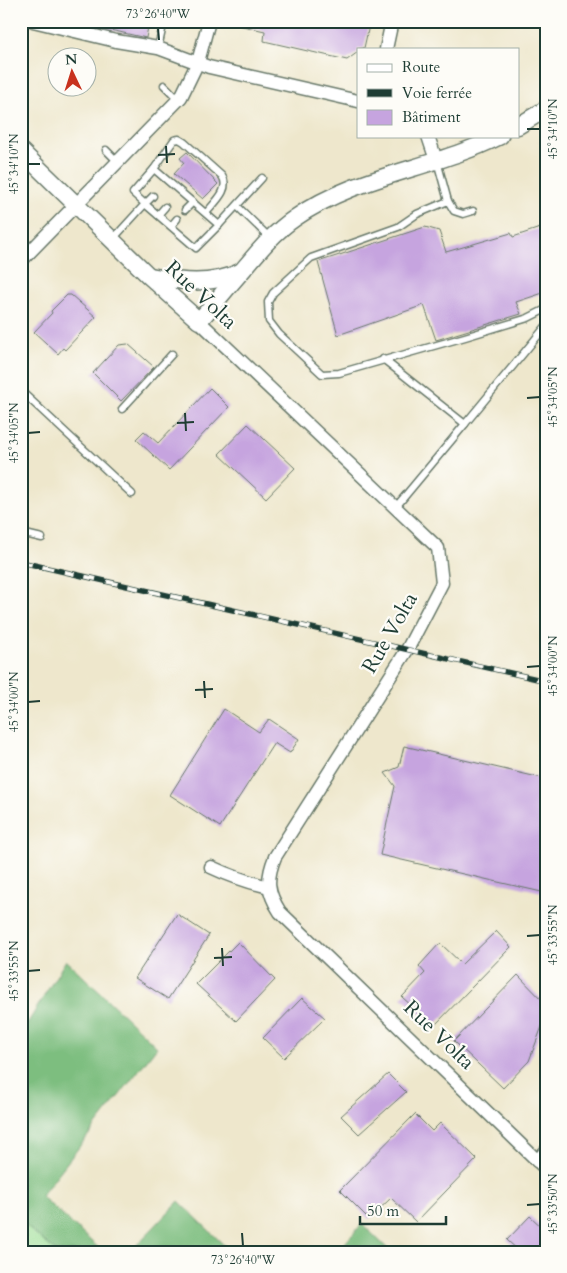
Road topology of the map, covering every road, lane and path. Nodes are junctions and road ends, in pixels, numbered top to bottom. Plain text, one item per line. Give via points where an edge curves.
1 (33, 21) edge
2 (164, 21) edge
3 (209, 21) edge
4 (392, 21) edge
5 (158, 48) junction
6 (386, 48) edge
7 (198, 62) junction
8 (164, 85) dead end
9 (179, 100) junction
10 (357, 101) edge
11 (546, 109) edge
12 (520, 125) edge
13 (429, 138) edge
14 (495, 138) edge
15 (106, 150) dead end
16 (21, 151) edge
17 (436, 160) junction
18 (118, 162) junction
19 (154, 169) junction
20 (262, 178) dead end
21 (180, 191) junction
22 (153, 196) dead end
23 (174, 198) dead end
24 (448, 200) junction
25 (193, 202) junction
26 (75, 204) junction
27 (145, 204) junction
28 (237, 206) junction
29 (165, 207) dead end
30 (185, 210) dead end
31 (473, 211) dead end
32 (206, 213) junction
33 (158, 215) junction
34 (177, 219) dead end
35 (219, 225) junction
36 (171, 226) junction
37 (270, 238) junction
38 (112, 240) junction
39 (21, 261) edge
40 (242, 271) junction
41 (148, 275) junction
42 (546, 308) edge
43 (199, 321) junction
44 (546, 326) edge
45 (172, 354) dead end
46 (383, 360) junction
47 (21, 391) edge
48 (122, 408) dead end
49 (465, 424) junction
50 (132, 494) dead end
51 (395, 508) junction
52 (21, 533) edge
53 (42, 538) dead end
54 (211, 867) dead end
55 (268, 887) junction
56 (546, 1151) edge
57 (541, 1165) edge

1 - 5 street
2 - 5 lane
3 - 7 street
4 - 6 street
5 - 7 street
7 - 9 street
7 - 10 street
8 - 9 lane
9 - 18 street
11 - 12 street
13 - 17 street
14 - 17 street
15 - 18 lane
16 - 26 street, Rue Volta
17 - 24 lane
17 - 37 street via 338,194 294,218
18 - 26 street
19 - 21 lane via 166,183
19 - 27 lane via 134,193
19 - 32 lane via 174,140 184,142 226,181 226,188
20 - 28 lane
21 - 23 lane
21 - 25 lane
22 - 27 lane
24 - 31 lane via 454,211 463,214
24 - 46 lane via 398,227 311,258 273,293 268,302 269,321 322,374 339,373
25 - 30 lane
25 - 32 lane
26 - 38 street, Rue Volta
26 - 39 street
27 - 33 lane
27 - 38 lane
28 - 35 lane
28 - 37 lane
29 - 33 lane
32 - 35 lane
33 - 36 lane
34 - 36 lane
35 - 36 lane via 196,248
37 - 40 street
38 - 41 street, Rue Volta
40 - 41 street via 205,282
40 - 43 street
41 - 43 street, Rue Volta
42 - 46 lane via 528,318
43 - 51 street, Rue Volta
44 - 49 lane
45 - 48 lane
46 - 49 lane
47 - 50 lane
49 - 51 lane
51 - 55 street, Rue Volta via 438,548 442,582 407,650 275,857
52 - 53 lane
54 - 55 street via 237,879
55 - 57 street, Rue Volta via 280,912
56 - 57 street

